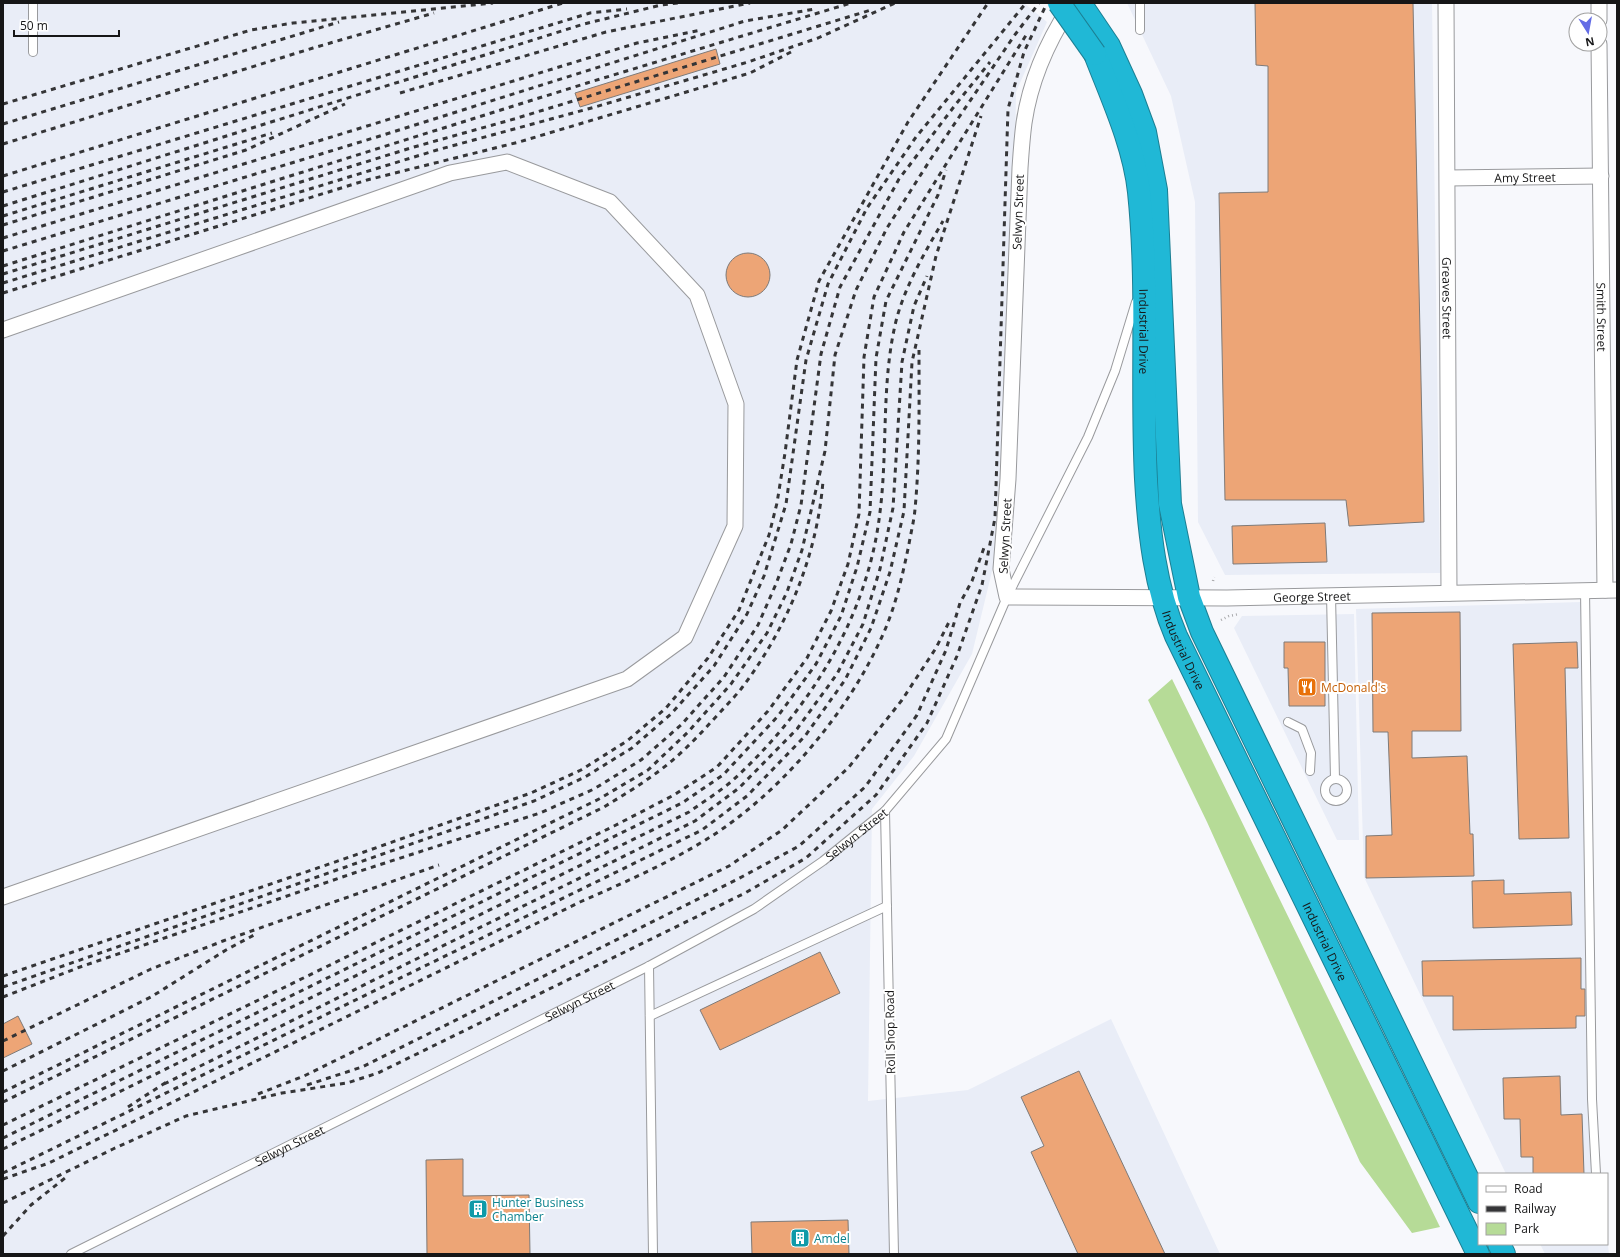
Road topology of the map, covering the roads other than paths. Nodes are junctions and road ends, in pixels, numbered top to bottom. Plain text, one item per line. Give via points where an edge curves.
1 (33, 3) edge
2 (1059, 3) edge
3 (1073, 3) edge
4 (1080, 3) edge
5 (1140, 3) edge
6 (1446, 3) edge
7 (1140, 30) dead end
8 (1102, 50) junction
9 (33, 52) dead end
10 (1599, 52) edge
11 (1601, 176) junction
12 (1448, 178) junction
13 (1143, 280) junction
14 (3, 330) edge
15 (1585, 590) junction
16 (1611, 590) edge
17 (1449, 593) junction
18 (1331, 594) junction
19 (1007, 597) junction
20 (1189, 597) junction
21 (1163, 598) junction
22 (1288, 722) dead end
23 (1310, 771) dead end
24 (1335, 779) dead end
25 (885, 811) junction
26 (3, 897) edge
27 (887, 906) junction
28 (649, 966) junction
29 (650, 1016) junction
30 (1596, 1173) edge
31 (1478, 1200) edge
32 (1500, 1245) edge
33 (72, 1254) edge
34 (653, 1254) edge
35 (894, 1254) edge
36 (1478, 1254) edge
37 (1504, 1254) edge

1 - 9 lane
2 - 8 highway, Industrial Drive, bridge
3 - 19 street, Selwyn Street via 1048,44 1033,85 1024,121 1008,479 1001,569
4 - 8 highway, Industrial Drive
5 - 7 lane
6 - 12 street, Greaves Street
8 - 13 highway, Industrial Drive via 1138,190
8 - 20 highway, Industrial Drive via 1131,94 1144,132 1156,190 1170,504
10 - 11 street, Smith Street
11 - 12 street, Amy Street
11 - 16 street, Smith Street
12 - 17 street, Greaves Street
13 - 19 lane via 1115,371 1088,437
13 - 21 highway, Industrial Drive via 1147,499 1155,562
14 - 26 street via 450,173 507,162 610,202 698,295 736,404 735,526 685,637 627,679
15 - 16 street, George Street
15 - 17 street, George Street
15 - 30 lane via 1592,1099
17 - 18 street, George Street
18 - 20 street, George Street
18 - 24 lane
19 - 21 street, George Street
19 - 25 lane, Selwyn Street via 946,739
20 - 21 street, George Street
20 - 31 highway, Industrial Drive via 1202,632
21 - 36 highway, Industrial Drive via 1176,636
22 - 23 lane via 1302,729 1311,753
25 - 27 lane, Roll Shop Road
25 - 28 lane, Selwyn Street via 824,861 754,909
27 - 29 lane
27 - 35 lane, Roll Shop Road
28 - 29 lane
28 - 33 lane, Selwyn Street
29 - 34 lane
32 - 37 highway

